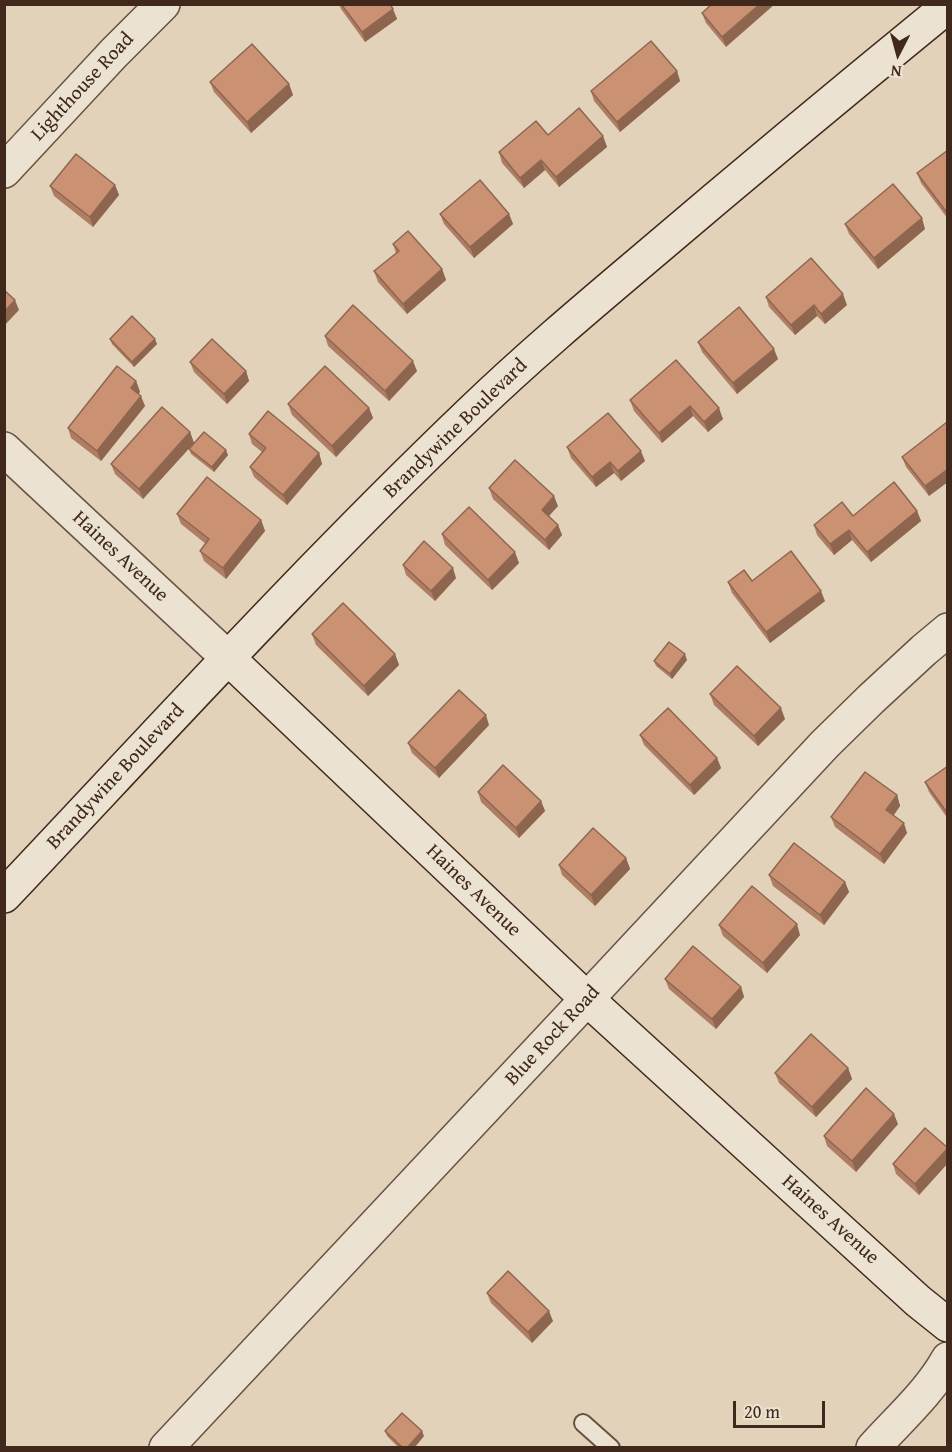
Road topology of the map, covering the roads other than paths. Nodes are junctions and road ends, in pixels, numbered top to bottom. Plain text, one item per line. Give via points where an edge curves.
1 (163, 4) edge
2 (948, 6) edge
3 (4, 171) edge
4 (4, 449) edge
5 (948, 630) edge
6 (228, 658) junction
7 (4, 896) edge
8 (587, 999) junction
9 (948, 1325) edge
10 (948, 1359) edge
11 (583, 1423) dead end
12 (166, 1448) edge
13 (611, 1448) edge
14 (873, 1448) edge

1 - 3 street, Lighthouse Road
2 - 6 street, Brandywine Boulevard via 554,336 472,411
4 - 6 street, Haines Avenue
5 - 8 street, Blue Rock Road via 825,744
6 - 7 street, Brandywine Boulevard
6 - 8 street, Haines Avenue
8 - 9 street, Haines Avenue
8 - 12 street, Blue Rock Road
10 - 14 street via 923,1394
11 - 13 lane

